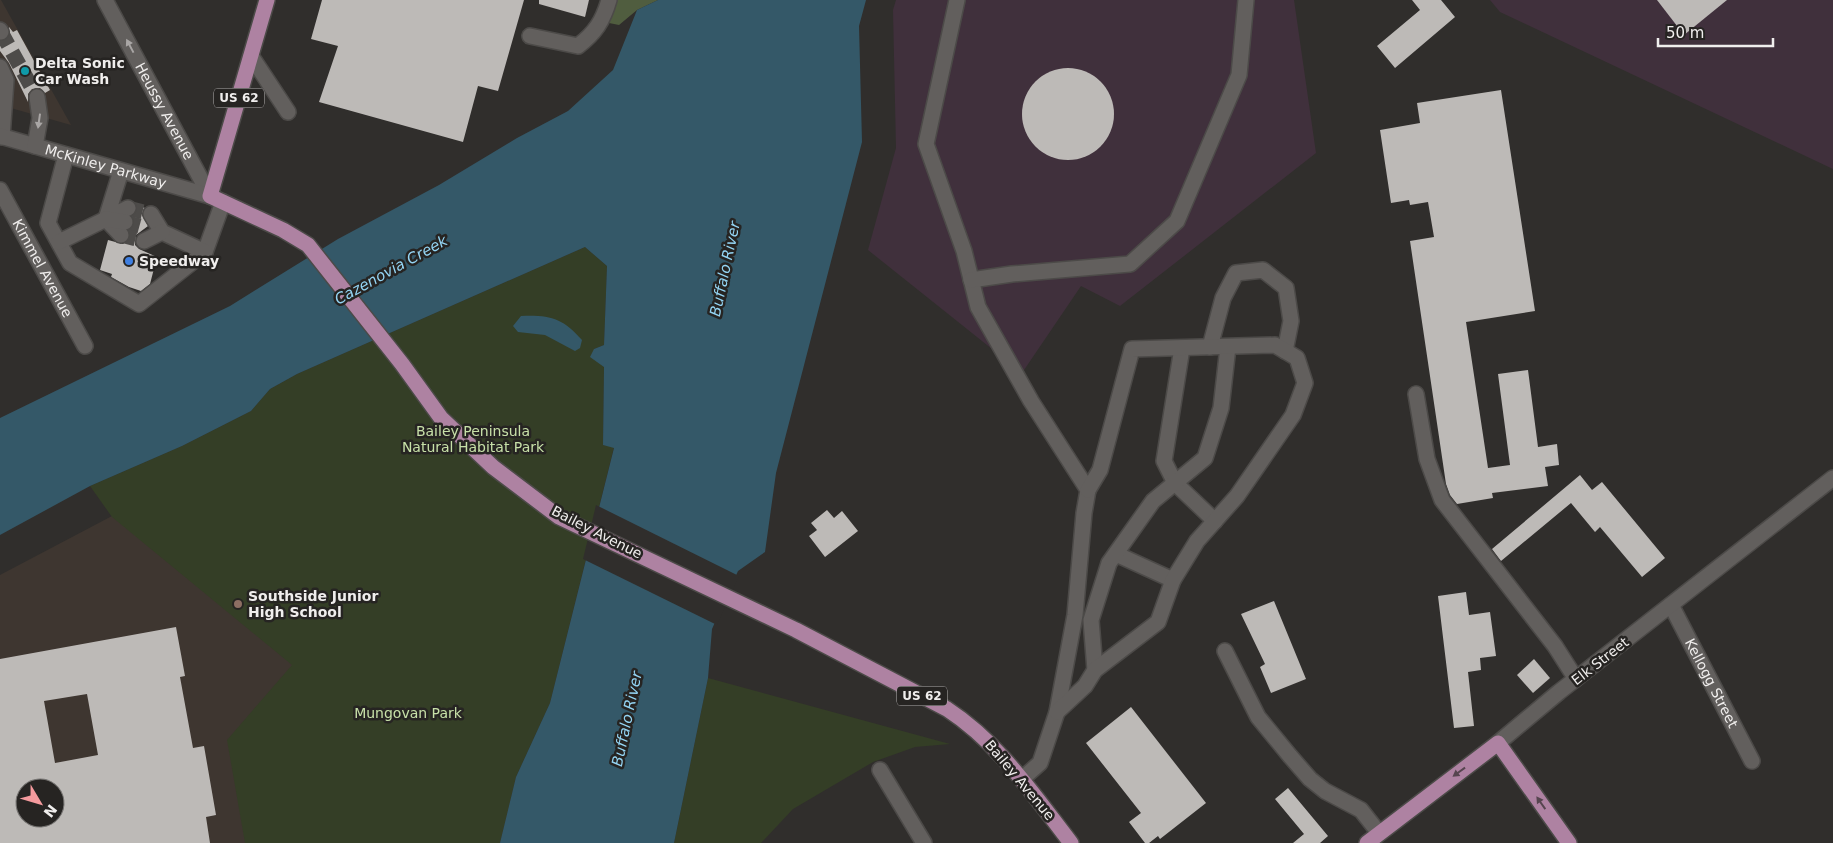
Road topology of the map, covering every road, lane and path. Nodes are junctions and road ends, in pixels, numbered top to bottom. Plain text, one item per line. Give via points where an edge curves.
1 (105, 0) edge
2 (267, 0) edge
3 (609, 0) edge
4 (957, 0) edge
5 (1246, 0) edge
6 (530, 36) dead end
7 (251, 56) junction
8 (0, 67) edge
9 (3, 95) edge
10 (37, 97) tunnel mouth
11 (288, 112) dead end
12 (1, 136) edge
13 (35, 146) junction
14 (66, 155) junction
15 (121, 171) junction
16 (2, 198) edge
17 (217, 199) junction
18 (106, 219) junction
19 (151, 229) tunnel mouth
20 (59, 242) junction
21 (206, 252) junction
22 (971, 280) junction
23 (85, 346) dead end
24 (1228, 346) junction
25 (1210, 347) junction
26 (1182, 348) junction
27 (1286, 351) junction
28 (1416, 394) dead end
29 (1833, 478) edge
30 (1175, 483) junction
31 (1088, 490) junction
32 (1215, 521) junction
33 (1116, 554) junction
34 (1173, 580) junction
35 (1671, 605) junction
36 (1225, 651) dead end
37 (1096, 670) junction
38 (1576, 679) junction
39 (1057, 712) junction
40 (1498, 743) junction
41 (1752, 761) dead end
42 (880, 770) dead end
43 (1022, 779) junction
44 (1379, 833) junction
45 (924, 843) edge
46 (1071, 843) edge
47 (1367, 843) edge
48 (1569, 843) edge

17 -> 1 street, Heussy Avenue
2 - 7 main road, US 62
3 - 6 street via 600,24 578,46
4 - 22 street via 926,144
5 - 22 street via 1239,75 1177,221 1130,264
7 - 11 street
7 - 17 main road, US 62
8 - 9 street via 6,80
9 - 12 street
10 -> 13 street via 40,118
12 - 13 street, McKinley Parkway
13 - 14 street, McKinley Parkway
14 - 15 street, McKinley Parkway
14 - 20 street via 48,223
15 - 17 street, McKinley Parkway
15 - 18 street
16 - 23 street, Kimmel Avenue
17 - 21 street
17 - 43 main road, Bailey Avenue / US 62 via 308,245 441,418 493,467 559,517 732,599 947,709 997,749
18 - 18 street via 125,221
18 - 20 street
19 - 21 street
20 - 21 street via 70,263 139,304
22 - 31 street via 982,316
24 - 25 street
24 - 27 street via 1274,345
24 - 30 street via 1221,408 1205,458
25 - 26 street
25 - 27 street via 1223,298 1236,272 1263,270 1286,288 1291,321
26 - 30 street via 1164,461
26 - 31 street via 1132,349 1100,470
27 - 32 street via 1297,358 1305,383 1294,414 1237,496
28 - 38 street via 1427,460 1442,500 1555,646
29 - 35 street, Elk Street
30 - 32 street
30 - 33 street via 1153,501
31 - 39 street via 1075,615
32 - 34 street via 1196,541
33 - 34 street
33 - 37 street via 1091,620
34 - 37 street via 1158,622
35 - 38 street, Elk Street
35 - 41 street, Kellogg Street
36 - 44 street via 1258,717 1290,756 1325,791 1361,810
37 - 39 street via 1085,686
38 - 40 street, Elk Street
39 - 43 street via 1040,763
40 -> 44 main road, Elk Street
48 -> 40 main road
42 - 45 street
43 - 46 main road, Bailey Avenue / US 62
44 - 47 main road, Elk Street

